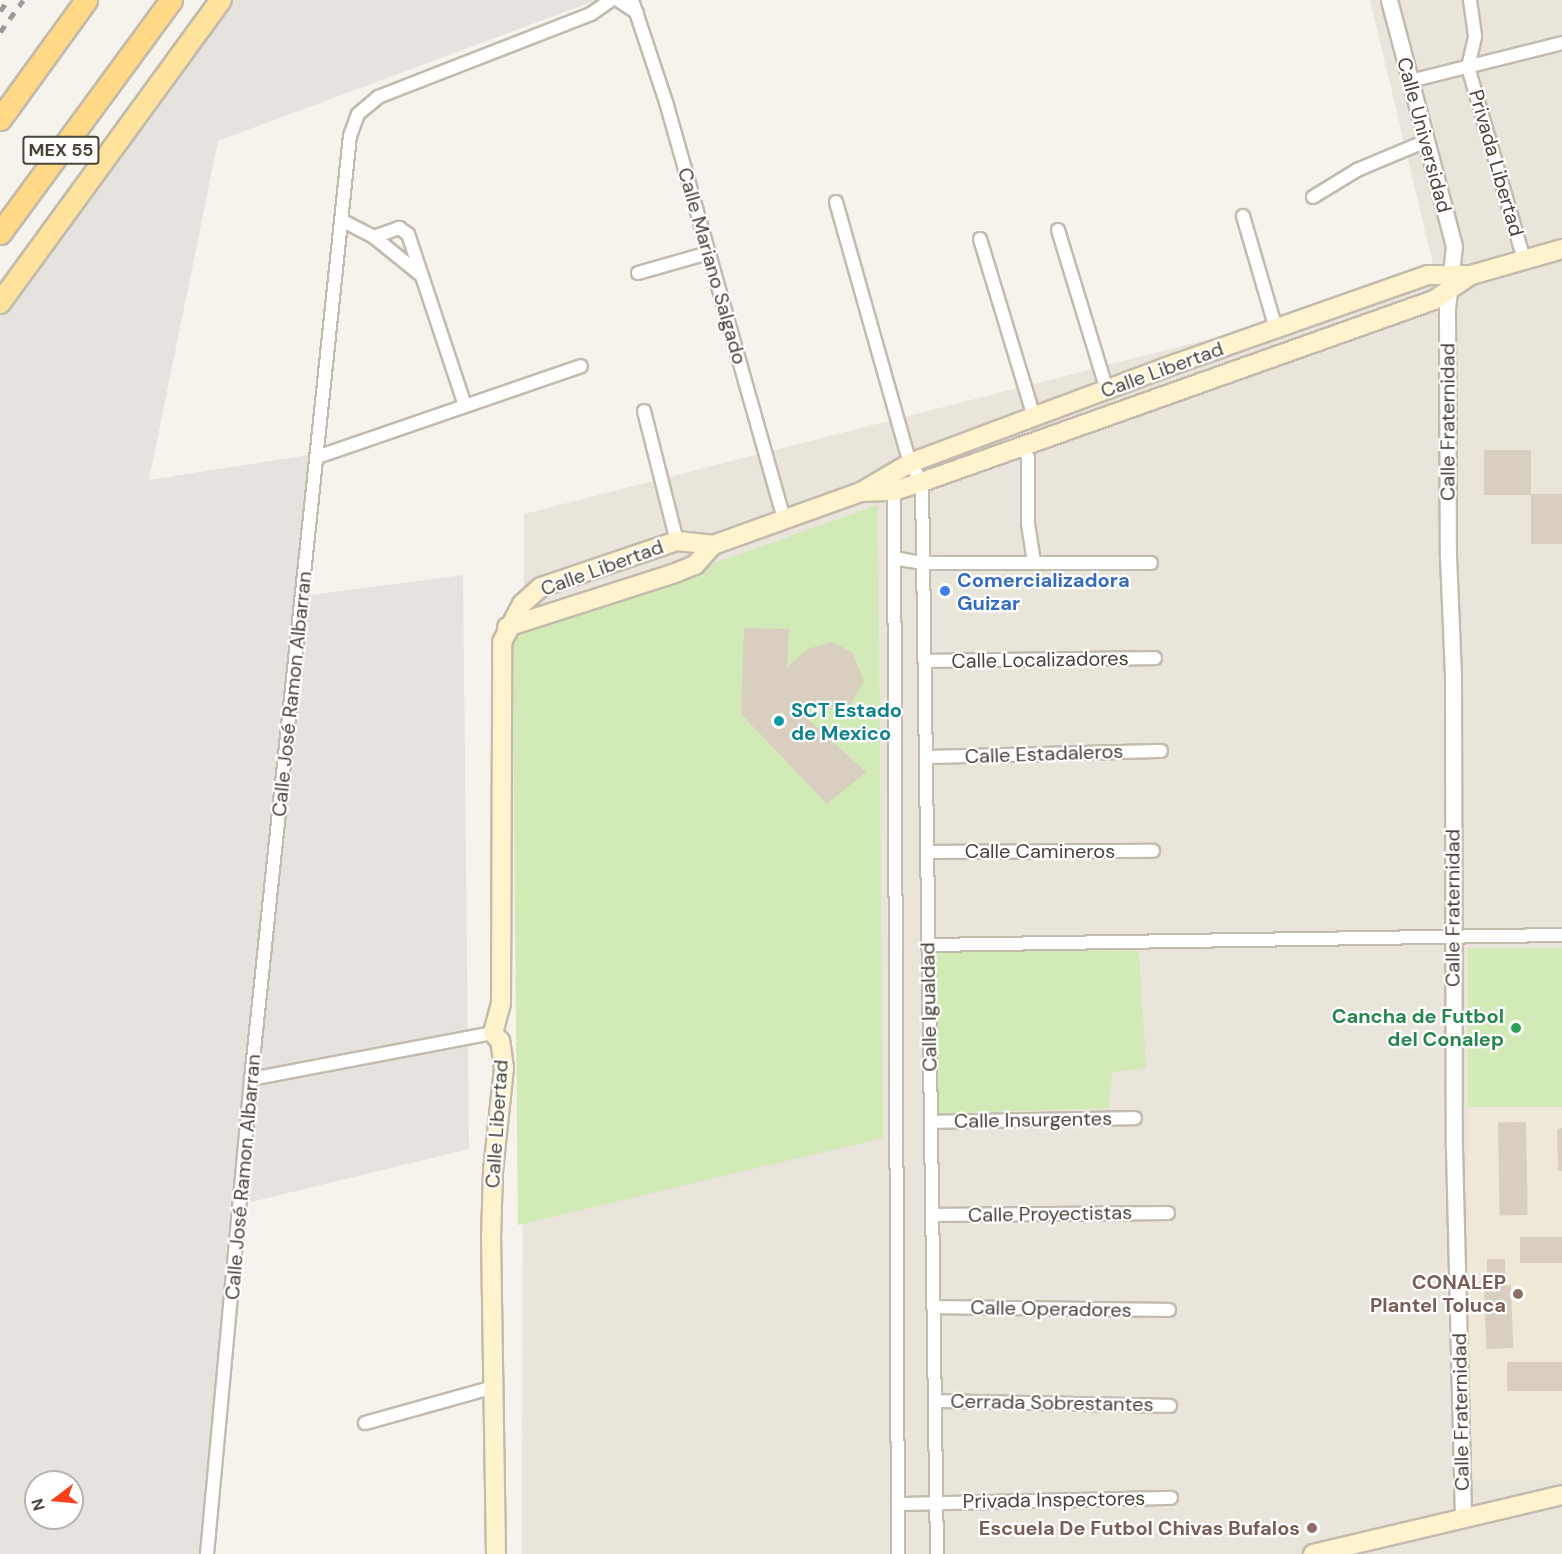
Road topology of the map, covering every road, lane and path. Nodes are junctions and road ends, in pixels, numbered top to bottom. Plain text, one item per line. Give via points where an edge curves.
1 (86, 0) edge
2 (171, 0) edge
3 (221, 0) edge
4 (611, 0) edge
5 (618, 0) edge
6 (632, 0) edge
7 (1389, 0) edge
8 (1470, 0) edge
9 (637, 13) junction
10 (1562, 44) edge
11 (1468, 67) junction
12 (1410, 81) junction
13 (0, 119) edge
14 (1426, 141) junction
15 (1313, 197) dead end
16 (836, 202) dead end
17 (1242, 216) dead end
18 (341, 220) junction
19 (1058, 230) dead end
20 (0, 233) edge
21 (374, 237) junction
22 (980, 238) dead end
23 (1562, 249) edge
24 (708, 253) junction
25 (1524, 260) junction
26 (638, 273) dead end
27 (421, 275) junction
28 (1451, 278) junction
29 (0, 303) edge
30 (1276, 329) junction
31 (581, 366) dead end
32 (1107, 390) junction
33 (465, 405) junction
34 (644, 411) dead end
35 (1034, 417) junction
36 (1023, 445) junction
37 (317, 457) junction
38 (902, 467) junction
39 (922, 482) junction
40 (894, 491) junction
41 (861, 492) junction
42 (784, 520) junction
43 (677, 541) junction
44 (713, 545) junction
45 (894, 558) junction
46 (924, 563) junction
47 (1034, 563) junction
48 (1151, 563) dead end
49 (507, 627) junction
50 (1155, 658) dead end
51 (925, 661) junction
52 (1161, 751) dead end
53 (926, 757) junction
54 (1154, 851) dead end
55 (927, 852) junction
56 (1562, 935) edge
57 (1453, 936) junction
58 (928, 945) junction
59 (493, 1033) junction
60 (251, 1079) junction
61 (1135, 1118) dead end
62 (931, 1122) junction
63 (1168, 1213) dead end
64 (932, 1215) junction
65 (933, 1307) junction
66 (1169, 1310) dead end
67 (494, 1387) junction
68 (935, 1401) junction
69 (1170, 1406) dead end
70 (365, 1423) dead end
71 (1562, 1495) edge
72 (1171, 1498) dead end
73 (936, 1502) junction
74 (898, 1504) junction
75 (1463, 1516) junction
76 (1374, 1547) edge
77 (207, 1554) edge
78 (496, 1554) edge
79 (898, 1554) edge
80 (937, 1554) edge
81 (1313, 1554) edge

1 - 13 highway, MEX 55
2 - 20 highway, MEX 55
3 - 29 main road
4 - 18 street, Calle José Ramon Albarran via 591,14 395,88 363,108 351,136
5 - 9 street
6 - 9 street, Calle Mariano Salgado
7 - 12 street, Calle Universidad
8 - 11 street via 1475,37
9 - 24 street, Calle Mariano Salgado
10 - 11 street
11 - 12 street
11 - 25 street, Privada Libertad
12 - 14 street, Calle Universidad
14 - 15 street via 1357,170
14 - 28 street, Calle Universidad via 1454,246
16 - 38 street
17 - 30 street
18 - 21 street
18 - 37 street, Calle José Ramon Albarran
19 - 32 street
21 - 27 street
21 - 27 street via 404,229
22 - 35 street
23 - 25 main road, Calle Libertad
24 - 26 street
24 - 42 street, Calle Mariano Salgado
25 - 28 main road, Calle Libertad
27 - 33 street
28 - 30 main road, Calle Libertad via 1428,276
28 - 36 main road, Calle Libertad via 1434,300
28 - 57 street, Calle Fraternidad
30 - 32 main road, Calle Libertad
31 - 33 street
32 - 35 main road, Calle Libertad
33 - 37 street
34 - 43 street
35 - 38 main road, Calle Libertad
36 - 39 main road, Calle Libertad
36 - 47 street via 1028,458 1028,524
37 - 60 street, Calle José Ramon Albarran
38 - 39 street
38 - 40 street, Calle Igualdad
38 - 41 main road, Calle Libertad
39 - 40 main road, Calle Libertad
39 - 46 street, Calle Igualdad
40 - 41 main road, Calle Libertad
40 - 45 street, Calle Igualdad
41 - 42 main road, Calle Libertad
42 - 44 main road, Calle Libertad
43 - 44 main road, Calle Libertad
43 - 49 main road, Calle Libertad via 541,587 532,592
44 - 49 main road, Calle Libertad via 695,565 675,573
45 - 46 street
45 - 74 street, Calle Igualdad
46 - 47 street
46 - 51 street, Calle Igualdad
47 - 48 street
49 - 59 main road, Calle Libertad via 500,654 501,1003
50 - 51 street, Calle Localizadores
51 - 53 street, Calle Igualdad
52 - 53 street, Calle Estadaleros
53 - 55 street, Calle Igualdad
54 - 55 street, Calle Camineros
55 - 58 street, Calle Igualdad
56 - 57 street
57 - 58 street
57 - 75 street, Calle Fraternidad
58 - 62 street, Calle Igualdad
59 - 60 street
59 - 67 main road, Calle Libertad via 500,1041 504,1068 493,1171
60 - 77 street, Calle José Ramon Albarran
61 - 62 street, Calle Insurgentes
62 - 64 street, Calle Igualdad
63 - 64 street, Calle Proyectistas
64 - 65 street, Calle Igualdad
65 - 66 street, Calle Operadores
65 - 68 street, Calle Igualdad
67 - 70 street
67 - 78 main road, Calle Libertad
68 - 69 street, Cerrada Sobrestantes
68 - 73 street, Calle Igualdad
71 - 75 main road, Calle Fraternidad
72 - 73 street, Privada Inspectores
73 - 74 street, Privada Inspectores
73 - 80 street, Calle Igualdad
74 - 79 street, Calle Igualdad
75 - 76 main road
76 - 81 main road

